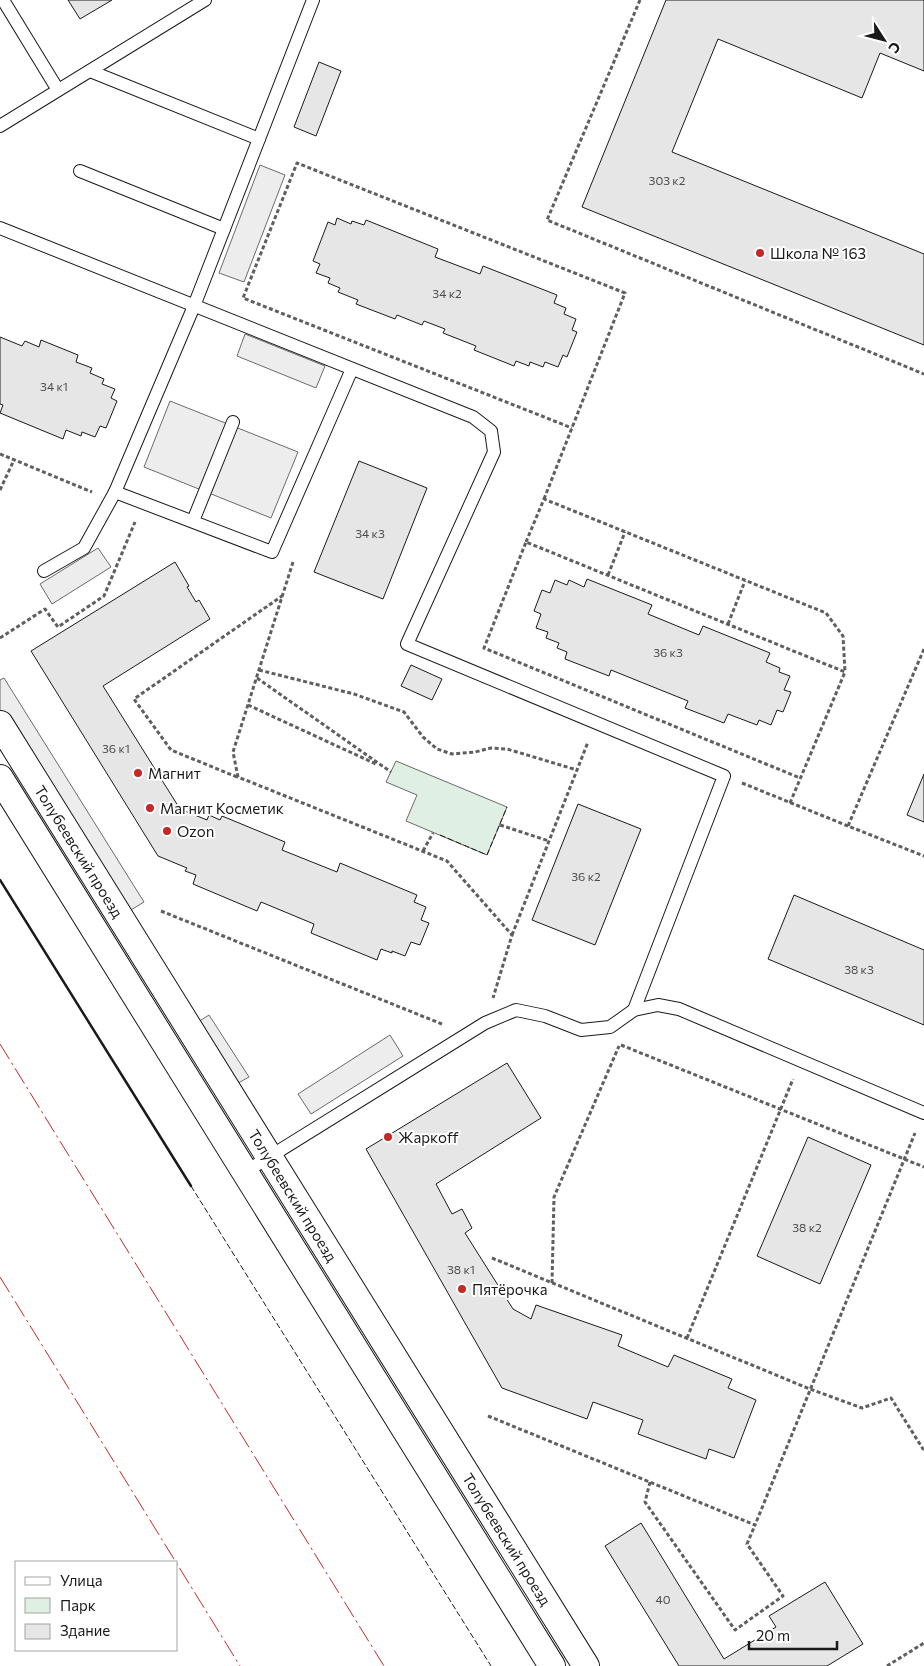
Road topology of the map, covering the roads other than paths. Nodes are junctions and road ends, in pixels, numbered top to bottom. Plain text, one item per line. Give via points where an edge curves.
1 (3, 0) edge
2 (204, 0) edge
3 (313, 0) edge
4 (90, 71) junction
5 (58, 90) junction
6 (0, 126) edge
7 (259, 139) junction
8 (80, 171) dead end
9 (0, 228) edge
10 (224, 229) junction
11 (194, 306) junction
12 (352, 369) junction
13 (233, 422) dead end
14 (116, 492) junction
15 (193, 521) junction
16 (44, 571) dead end
17 (0, 724) edge
18 (0, 778) edge
19 (634, 1010) junction
20 (924, 1113) edge
21 (270, 1157) junction
22 (245, 1172) junction
23 (552, 1666) edge
24 (586, 1666) edge

1 - 5 lane
2 - 4 lane
3 - 7 lane
4 - 5 lane
4 - 7 lane
5 - 6 lane
7 - 10 lane
8 - 10 lane
9 - 11 lane
10 - 11 lane
11 - 12 lane
11 - 14 lane
12 - 15 lane via 272,552
12 - 19 lane via 473,417 491,432 494,452 406,644 724,776
13 - 15 lane
14 - 15 lane
14 - 16 lane via 84,548
17 - 21 street, Толубеевский проезд
18 - 22 street, Толубеевский проезд
19 - 20 lane via 658,1006 679,1009
19 - 21 lane via 610,1027 581,1030 545,1016 516,1010 486,1023
21 - 22 lane
21 - 24 street, Толубеевский проезд
22 - 23 street, Толубеевский проезд

